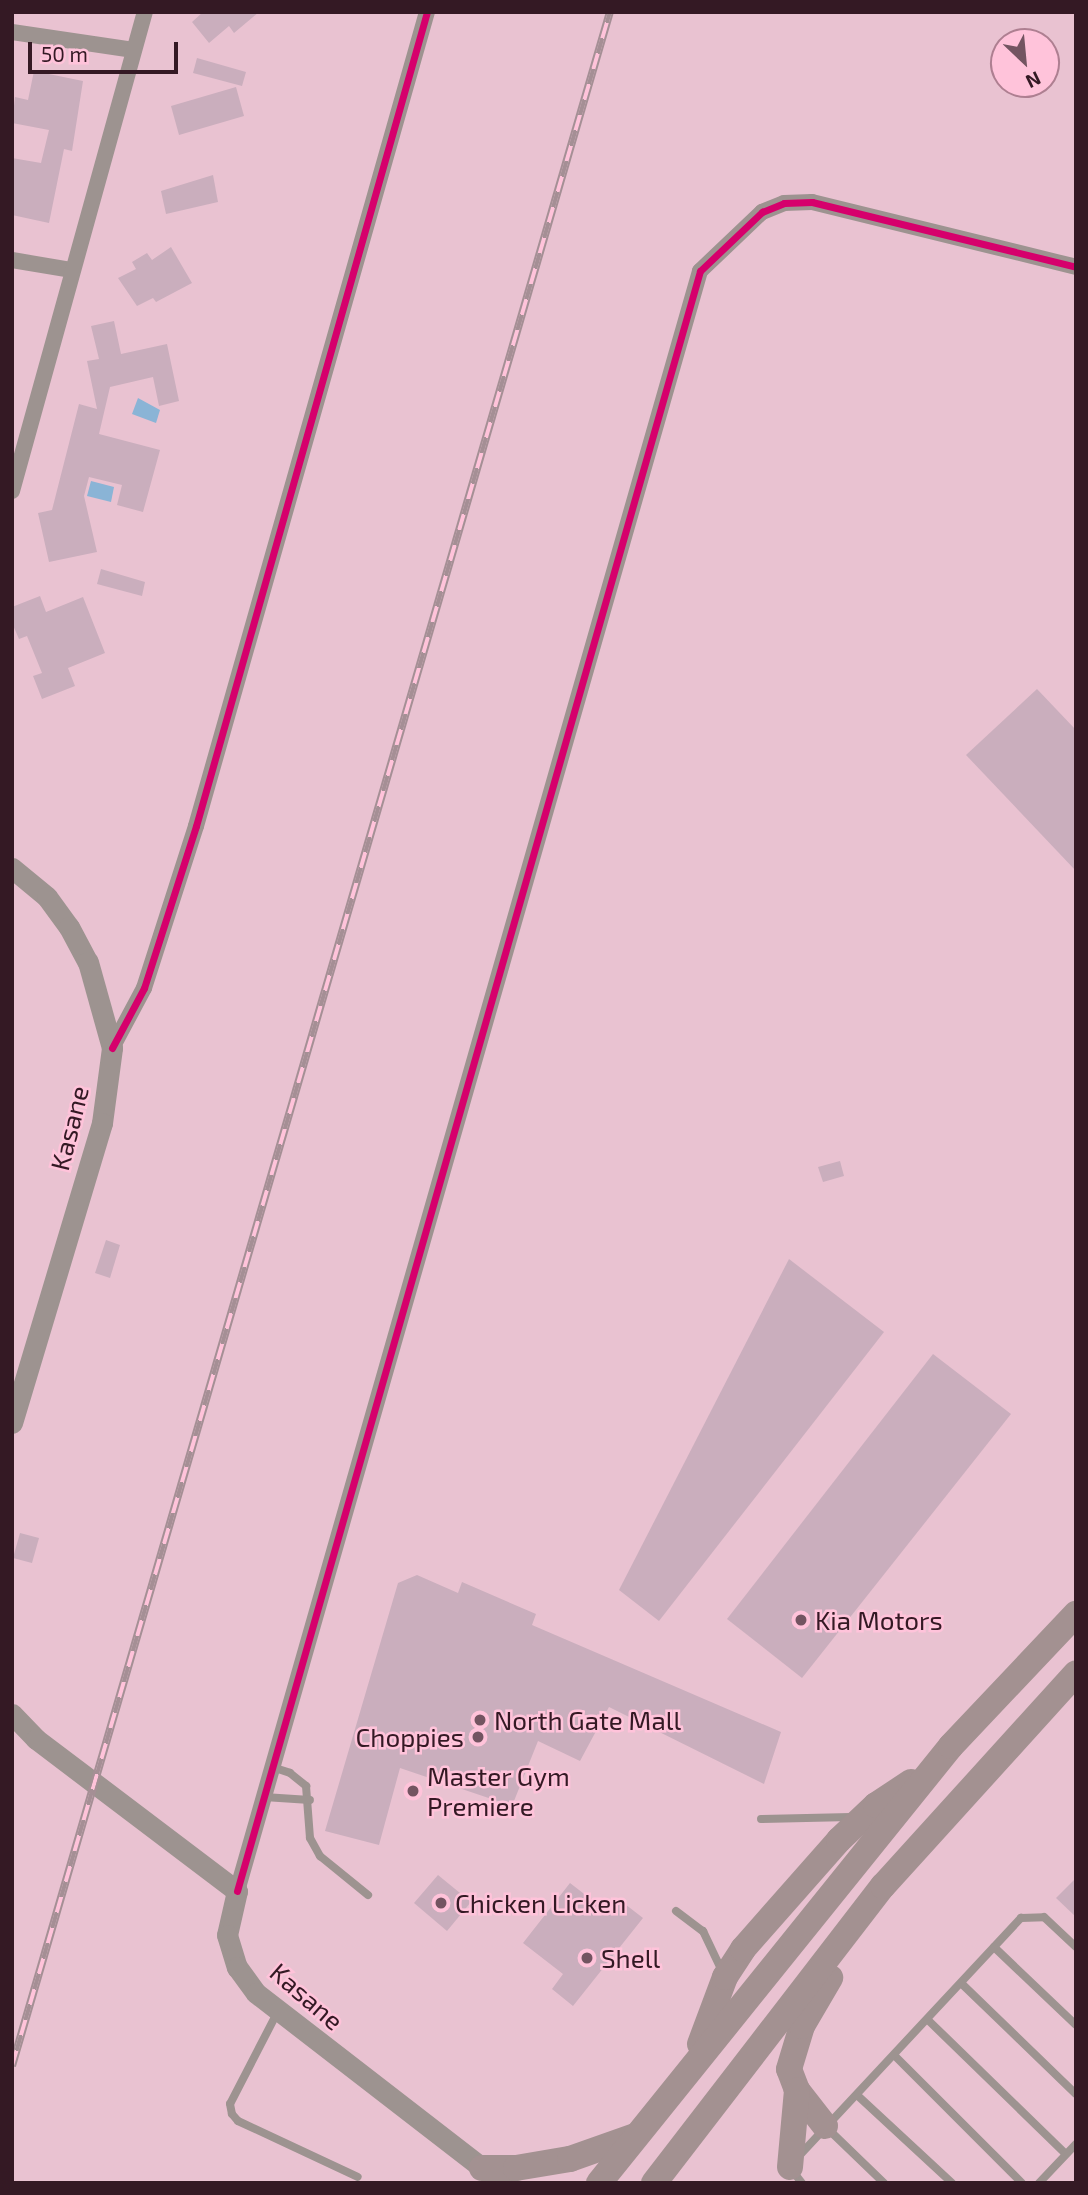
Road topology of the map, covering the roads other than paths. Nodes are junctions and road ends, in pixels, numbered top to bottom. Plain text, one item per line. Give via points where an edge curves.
1 (145, 12) edge
2 (427, 12) edge
3 (12, 32) edge
4 (134, 50) junction
5 (12, 260) edge
6 (1076, 267) edge
7 (72, 270) junction
8 (12, 491) edge
9 (12, 868) edge
10 (112, 1048) junction
11 (12, 1423) edge
12 (1076, 1614) edge
13 (1076, 1673) edge
14 (12, 1714) edge
15 (272, 1767) junction
16 (931, 1770) junction
17 (263, 1796) junction
18 (310, 1800) junction
19 (864, 1816) junction
20 (761, 1819) dead end
21 (883, 1886) junction
22 (237, 1891) junction
23 (368, 1895) dead end
24 (677, 1911) dead end
25 (994, 1947) junction
26 (1076, 1947) edge
27 (725, 1977) junction
28 (962, 1984) junction
29 (277, 2013) junction
30 (928, 2020) junction
31 (1076, 2025) edge
32 (894, 2055) junction
33 (692, 2065) junction
34 (797, 2090) junction
35 (1076, 2094) edge
36 (857, 2095) junction
37 (825, 2126) junction
38 (635, 2136) junction
39 (1076, 2144) edge
40 (1066, 2154) junction
41 (792, 2175) edge
42 (358, 2177) dead end
43 (492, 2178) edge
44 (661, 2178) edge
45 (599, 2183) edge
46 (884, 2183) edge
47 (951, 2183) edge
48 (1022, 2183) edge
49 (1039, 2183) edge

1 - 4 street
2 - 10 street via 196,826 144,988
3 - 4 street
4 - 7 street
5 - 7 street
6 - 15 street via 812,202 784,204 762,212 700,271 552,782 478,1062
7 - 8 street
9 - 10 street, Kasane via 47,897 69,927 88,962
10 - 11 street, Kasane via 102,1123
12 - 16 highway
13 - 21 highway
14 - 22 street via 36,1739
15 - 17 street
15 - 18 lane via 290,1773 306,1786
16 - 19 highway
16 - 33 highway
17 - 18 lane
17 - 22 street
18 - 23 lane via 310,1838 320,1856
19 - 20 lane
19 - 27 highway via 794,1888
21 - 34 highway via 868,1921 802,2026 789,2069
21 - 44 highway
22 - 29 street, Kasane via 227,1936 232,1957 256,1993
24 - 27 lane via 703,1931
25 - 26 lane via 1021,1918 1034,1914 1044,1917
25 - 28 lane
25 - 31 lane
27 - 33 highway
28 - 30 lane
28 - 35 lane
29 - 42 lane via 230,2104 232,2113 238,2121
29 - 43 street, Kasane
30 - 32 lane
30 - 40 lane
32 - 36 lane
32 - 48 lane
33 - 38 highway
34 - 37 highway
34 - 41 highway
36 - 37 lane
36 - 47 lane
37 - 41 lane
37 - 46 lane
38 - 43 highway via 570,2159 516,2168
38 - 45 highway
39 - 40 lane
40 - 49 lane

